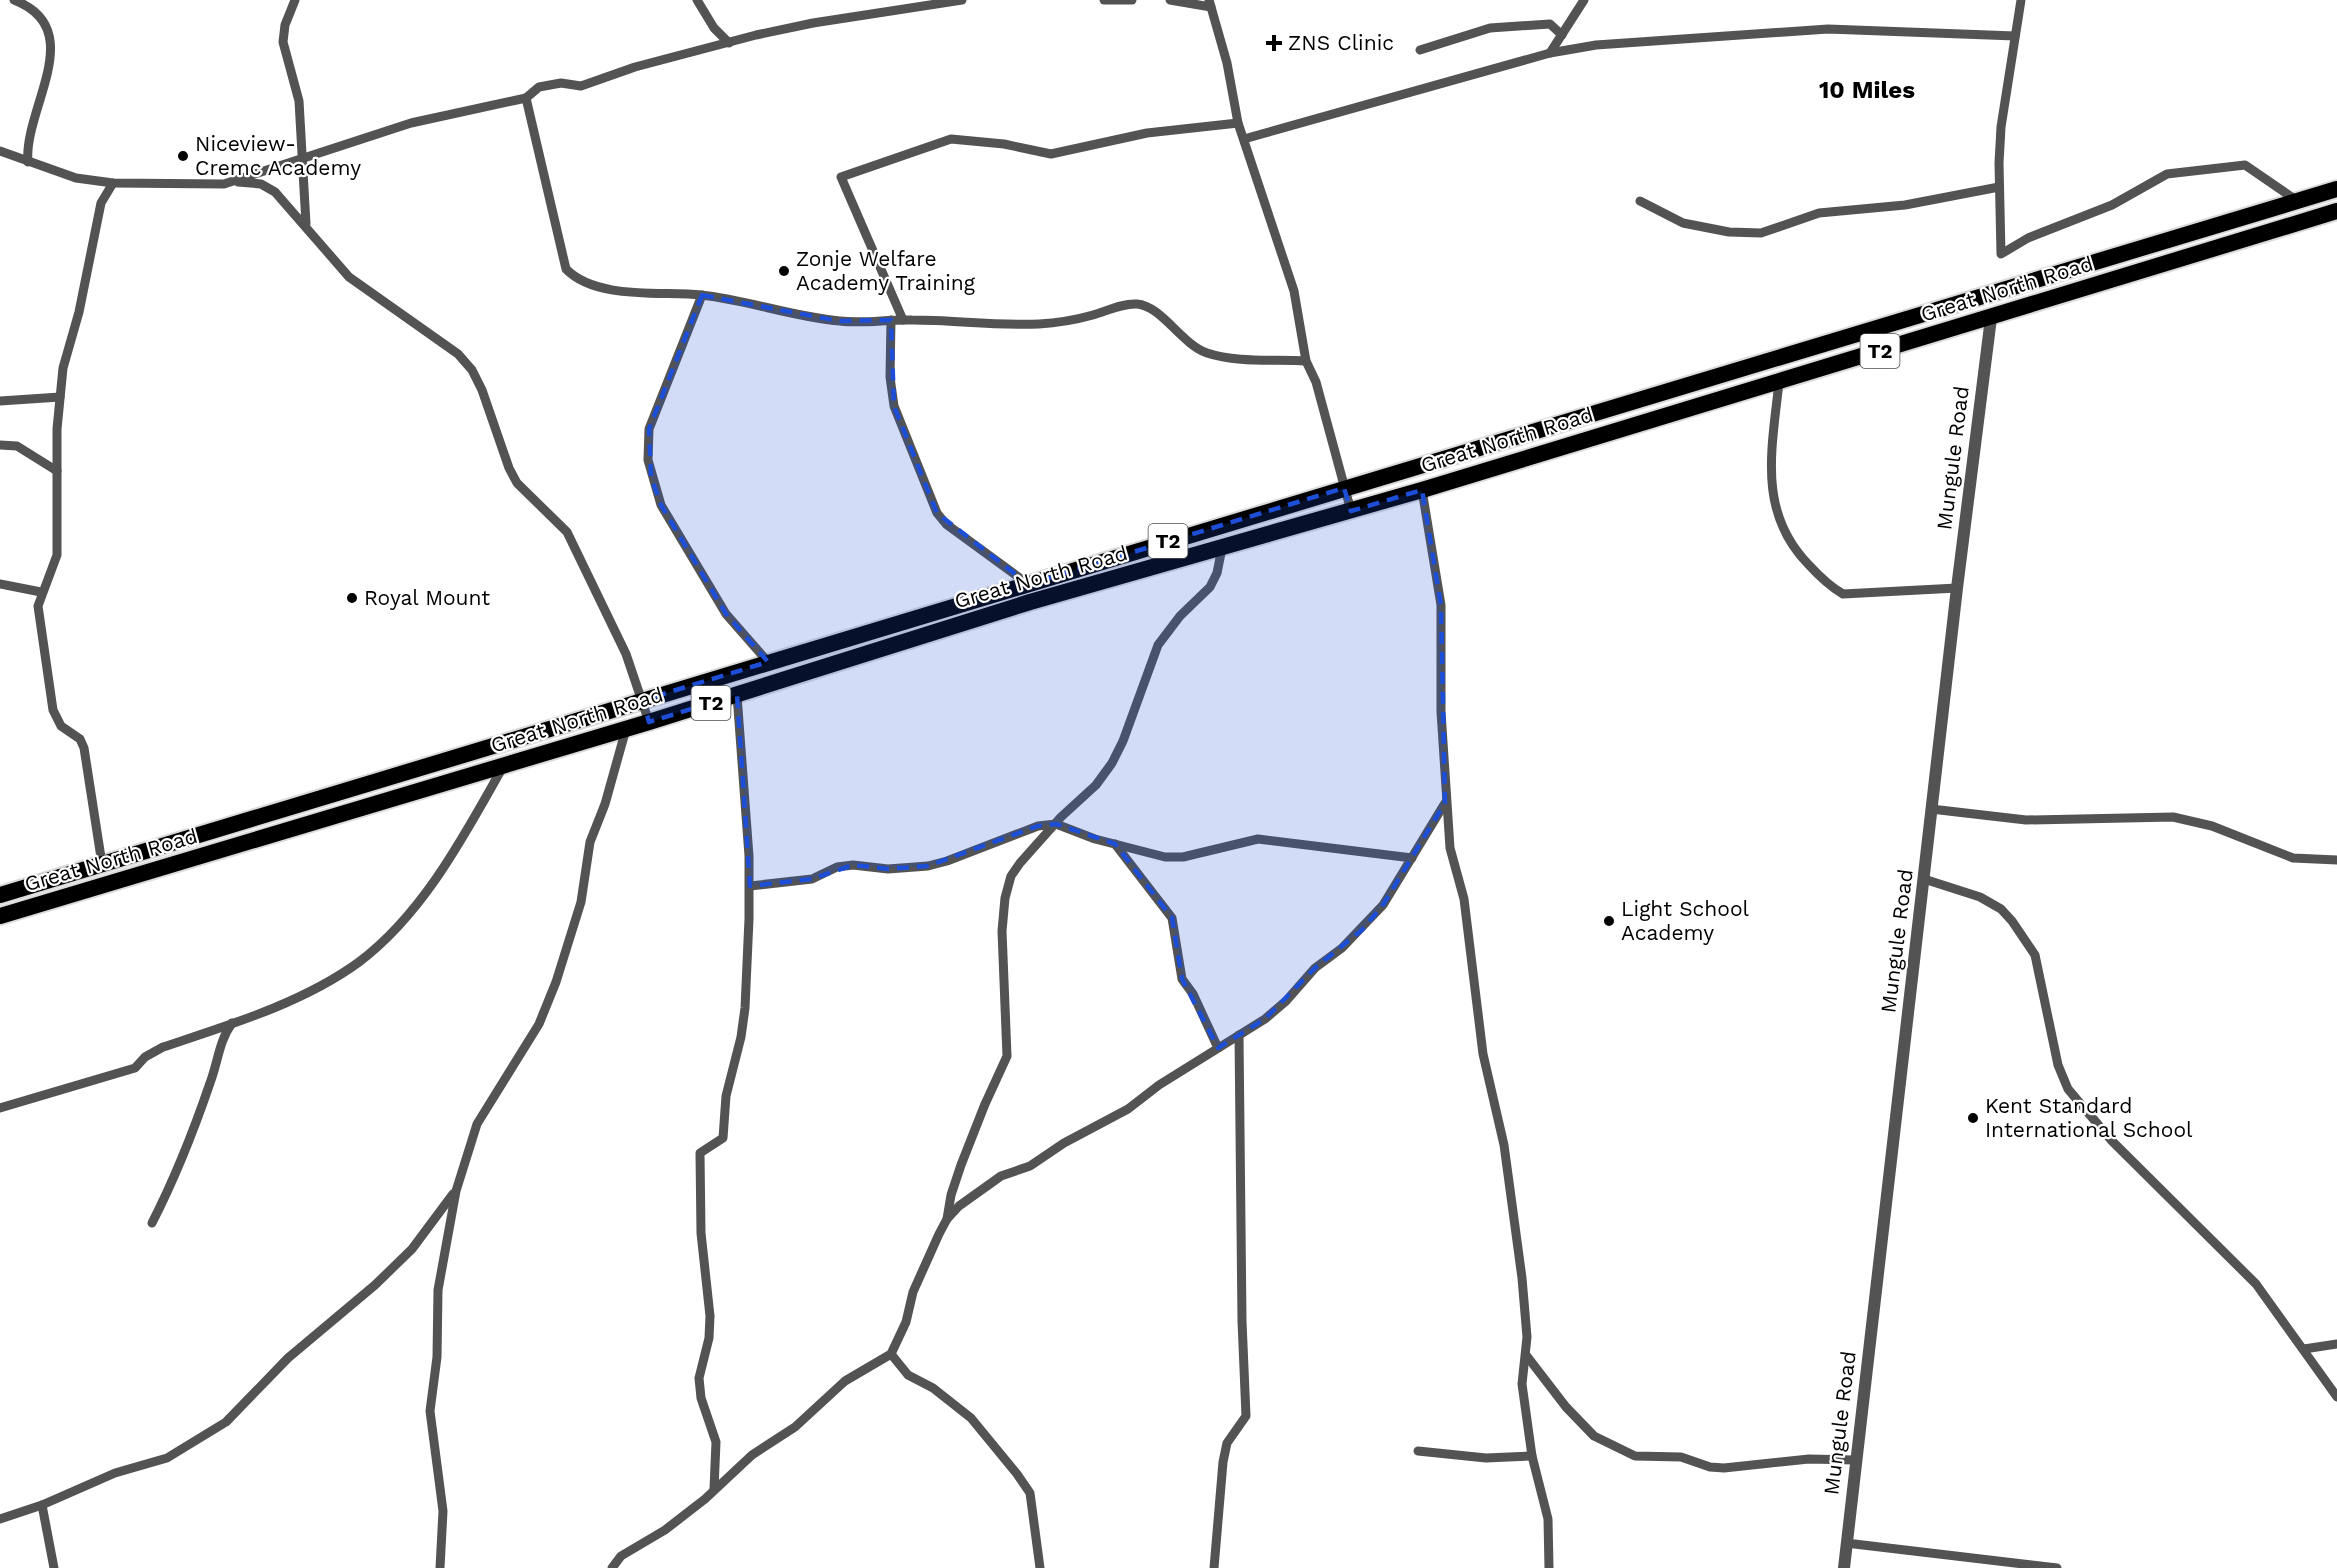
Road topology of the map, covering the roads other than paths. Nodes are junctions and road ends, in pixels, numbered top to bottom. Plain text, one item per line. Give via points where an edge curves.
1 (14, 0) edge
2 (295, 0) edge
3 (697, 0) edge
4 (962, 0) edge
5 (1104, 0) edge
6 (1132, 0) edge
7 (1170, 0) edge
8 (1584, 0) edge
9 (2021, 0) edge
10 (945, 1) edge
11 (1210, 4) edge
12 (1562, 35) junction
13 (2015, 36) junction
14 (729, 43) junction
15 (1420, 50) dead end
16 (1550, 53) junction
17 (526, 98) junction
18 (1238, 123) junction
19 (1244, 139) junction
20 (0, 151) edge
21 (301, 158) junction
22 (28, 162) junction
23 (236, 182) junction
24 (113, 183) junction
25 (1999, 188) junction
26 (2337, 189) edge
27 (2296, 200) junction
28 (1640, 201) dead end
29 (2337, 211) edge
30 (306, 225) junction
31 (702, 295) junction
32 (1991, 318) junction
33 (903, 320) junction
34 (891, 321) junction
35 (1306, 361) junction
36 (1779, 382) junction
37 (60, 398) junction
38 (0, 401) edge
39 (0, 445) edge
40 (57, 471) junction
41 (1344, 488) junction
42 (1422, 490) junction
43 (1351, 511) junction
44 (1222, 548) junction
45 (0, 584) edge
46 (1028, 584) junction
47 (1957, 588) junction
48 (41, 592) junction
49 (768, 662) junction
50 (736, 695) junction
51 (643, 700) junction
52 (649, 722) junction
53 (626, 729) junction
54 (504, 765) junction
55 (1445, 803) junction
56 (1931, 809) junction
57 (1056, 824) junction
58 (1115, 844) junction
59 (1412, 858) junction
60 (2337, 860) edge
61 (102, 864) junction
62 (1924, 879) junction
63 (750, 886) junction
64 (0, 895) edge
65 (0, 916) edge
66 (232, 1023) junction
67 (1239, 1035) junction
68 (1218, 1048) junction
69 (0, 1108) edge
70 (456, 1191) junction
71 (947, 1219) junction
72 (152, 1223) dead end
73 (2337, 1344) edge
74 (2304, 1349) junction
75 (891, 1354) junction
76 (1526, 1355) junction
77 (2337, 1397) edge
78 (1418, 1451) dead end
79 (1532, 1456) junction
80 (1856, 1460) junction
81 (714, 1489) junction
82 (42, 1505) junction
83 (0, 1520) edge
84 (1846, 1543) junction
85 (54, 1568) edge
86 (440, 1568) edge
87 (612, 1568) edge
88 (1040, 1568) edge
89 (1214, 1568) edge
90 (1549, 1568) edge
91 (1844, 1568) edge
92 (2057, 1568) edge

1 - 22 street via 27,5 42,21 52,50 28,141
2 - 21 street via 283,42 299,101
3 - 14 street via 714,28
4 - 10 street
5 - 6 street
7 - 11 street
8 - 12 street
9 - 13 street
10 - 14 street via 813,23
11 - 18 street via 1227,63
12 - 15 street via 1550,24 1490,28
12 - 16 street
13 - 16 street via 1828,29 1596,45
13 - 25 street via 2001,127
14 - 17 street via 635,67 581,86 561,83 539,87
16 - 19 street
17 - 21 street via 411,123
17 - 31 street via 566,269 615,291
18 - 19 street
18 - 33 street via 1147,133 1051,154 951,139 841,177
19 - 35 street via 1294,291
20 - 22 street
21 - 23 street
21 - 30 street
22 - 24 street via 61,174
23 - 24 street
23 - 30 street via 261,184 275,192
24 - 37 street via 101,203 79,312 65,359
25 - 27 street via 2001,254 2028,238 2112,205 2167,174 2245,165
25 - 28 street via 1905,205 1805,216 1761,233 1729,232 1683,223
26 - 27 highway, Great North Road / T2
27 - 41 highway, Great North Road / T2
29 - 32 highway, Great North Road / T2
30 - 51 street via 349,277 458,354 472,370 508,468 526,495 567,532 626,654
31 - 34 street via 839,321
31 - 49 street via 649,429 650,468 661,505 726,614
32 - 36 highway, Great North Road / T2
32 - 47 street, Mungule Road
33 - 34 street
33 - 35 street via 1042,324 1137,304 1154,312 1205,352 1222,357
34 - 46 street via 894,406 937,513 946,524
35 - 41 street via 1316,382
36 - 42 highway, Great North Road / T2
36 - 47 street via 1772,482 1775,512 1797,553 1829,586 1843,594
37 - 38 street
37 - 40 street
39 - 40 street via 17,446
40 - 48 street via 57,555
41 - 43 street
41 - 46 highway, Great North Road / T2
42 - 43 highway, Great North Road / T2
42 - 55 street via 1441,605
43 - 44 highway, Great North Road / T2
44 - 50 highway, Great North Road / T2 via 1030,602
44 - 57 street via 1210,587 1158,645 1112,763 1096,785
45 - 48 street
46 - 49 highway, Great North Road / T2
47 - 56 street, Mungule Road
48 - 61 street via 38,606 53,710 61,726 80,739 84,748
49 - 51 highway, Great North Road / T2
50 - 52 highway, Great North Road / T2
50 - 63 street
51 - 52 street
51 - 61 highway, Great North Road / T2
52 - 53 highway, Great North Road / T2
53 - 54 highway, Great North Road / T2
53 - 70 street via 590,842 581,902 556,982 539,1024 477,1124
54 - 65 highway, Great North Road / T2
54 - 66 street via 449,859 408,915 383,941 334,978
55 - 59 street
55 - 76 street via 1450,848 1464,899 1483,1054 1504,1145 1522,1278
56 - 60 street via 2026,820 2172,817 2212,825 2293,858
56 - 62 street, Mungule Road
57 - 58 street
57 - 63 street via 1038,826 928,866 888,869 853,865 837,867 812,879
57 - 71 street via 1020,862 1008,888 1002,931 1007,1056 961,1166
58 - 59 street via 1145,853 1183,857 1258,839
58 - 68 street via 1172,918 1182,979
59 - 67 street via 1362,930 1315,968 1265,1019
61 - 64 highway, Great North Road / T2
62 - 74 street via 1980,897 2012,921 2035,955 2058,1065 2068,1089 2112,1141 2256,1284
62 - 80 street, Mungule Road
63 - 81 street via 745,1008 726,1096 725,1131 718,1143 700,1153 701,1233 710,1316 699,1378 701,1398 716,1442
66 - 69 street via 163,1047 145,1056 135,1068
66 - 72 street via 224,1034 211,1082 170,1189
67 - 68 street
67 - 89 street via 1246,1416 1227,1443 1223,1462
68 - 71 street via 1128,1109 1030,1166 1001,1176
70 - 82 street via 412,1249 288,1358 226,1422 167,1458 116,1473
70 - 86 street via 438,1290 437,1358 430,1411 443,1511
71 - 75 street via 913,1292 906,1322
73 - 74 street
74 - 77 street
75 - 81 street via 845,1381 824,1403 752,1455
75 - 88 street via 908,1375 933,1388 971,1418 1017,1474 1030,1493
76 - 79 street via 1522,1384
76 - 80 street via 1594,1436 1635,1456 1681,1457 1724,1468 1809,1459
78 - 79 street via 1486,1458
79 - 90 street via 1548,1519
80 - 84 street, Mungule Road
81 - 87 street via 665,1530 621,1556
82 - 83 street
82 - 85 street
84 - 91 street, Mungule Road
84 - 92 street

